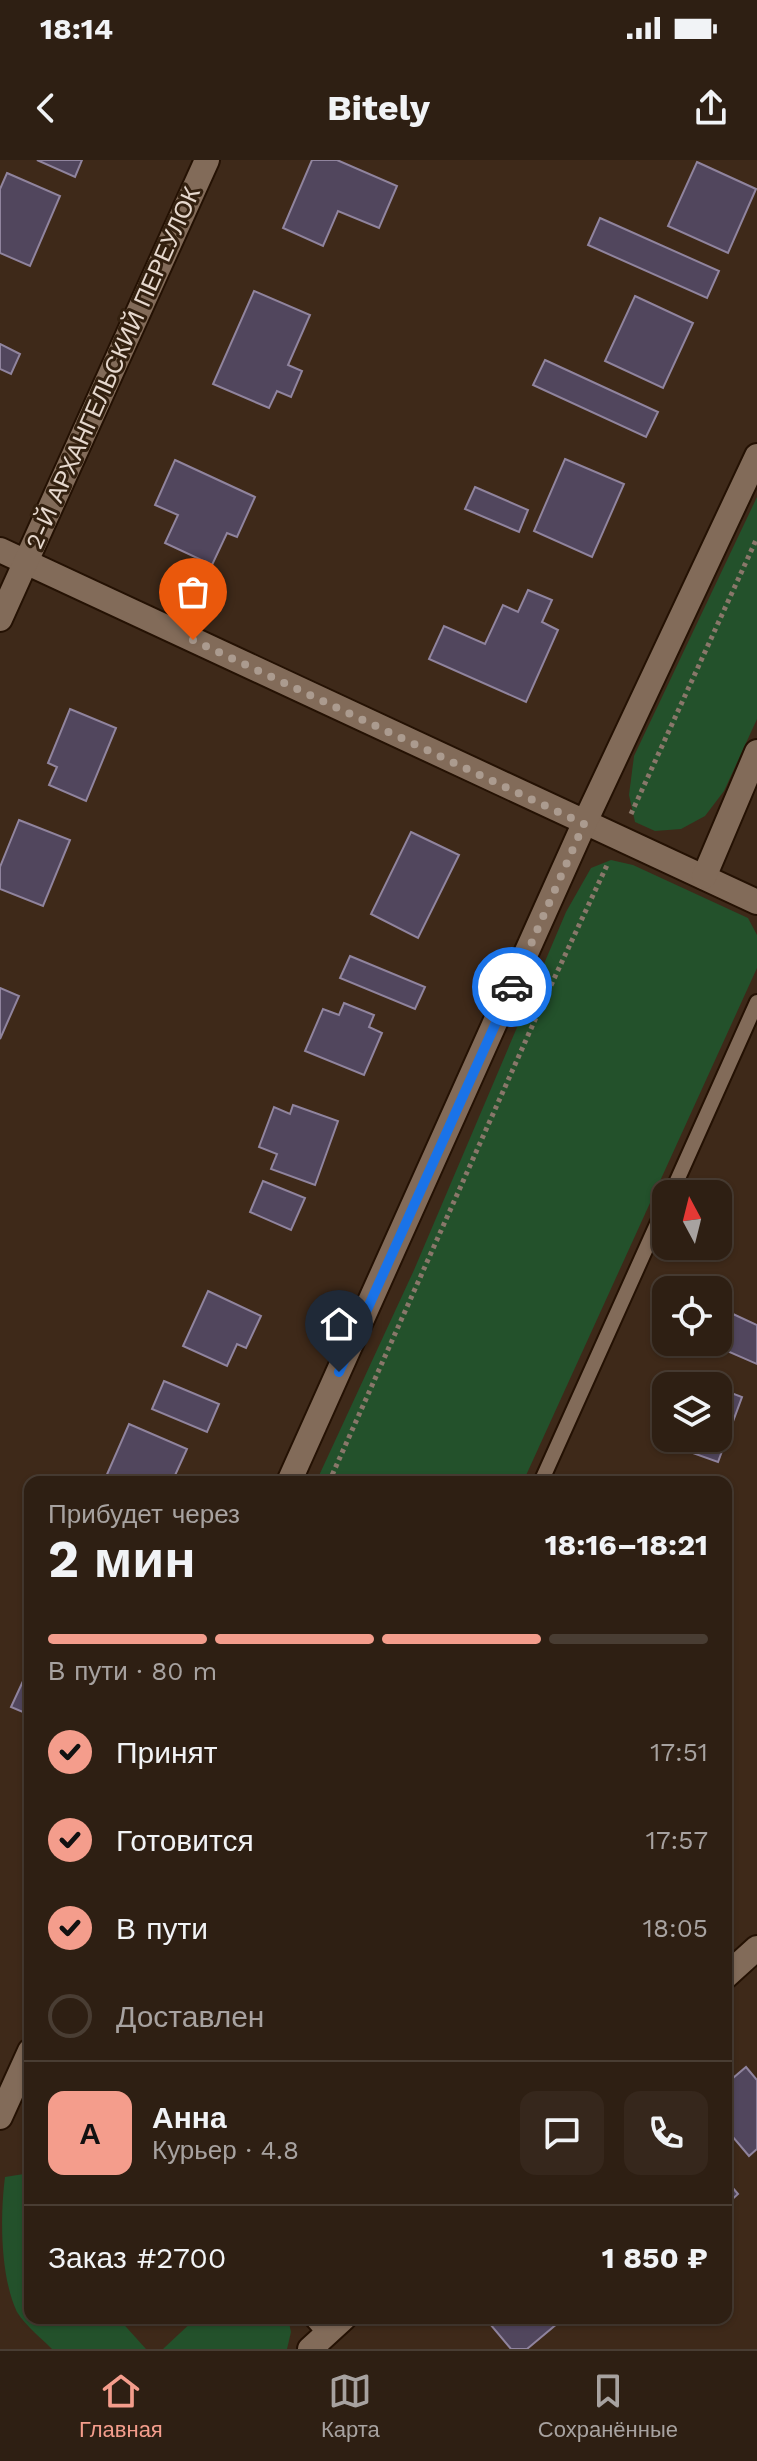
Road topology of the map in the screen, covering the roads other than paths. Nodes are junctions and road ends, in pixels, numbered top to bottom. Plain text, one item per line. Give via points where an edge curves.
1 (207, 160) edge
2 (757, 456) edge
3 (0, 550) edge
4 (26, 562) junction
5 (0, 619) edge
6 (757, 752) edge
7 (584, 824) junction
8 (704, 877) junction
9 (757, 902) edge
10 (757, 1002) edge
11 (677, 1180) edge
12 (652, 1235) edge
13 (292, 1476) edge
14 (544, 1476) edge
15 (757, 1948) edge
16 (732, 1971) edge
17 (24, 2064) edge
18 (0, 2117) edge
19 (333, 2324) edge
20 (315, 2334) edge

1 - 4 street, 2-Й АРХАНГЕЛЬСКИЙ ПЕРЕУЛОК
2 - 7 street
3 - 4 street
4 - 5 street, 2-Й АРХАНГЕЛЬСКИЙ ПЕРЕУЛОК
4 - 7 street
6 - 8 street
7 - 8 street
7 - 13 street
8 - 9 street
10 - 11 lane
12 - 14 lane
15 - 16 street
17 - 18 street
19 - 20 street

